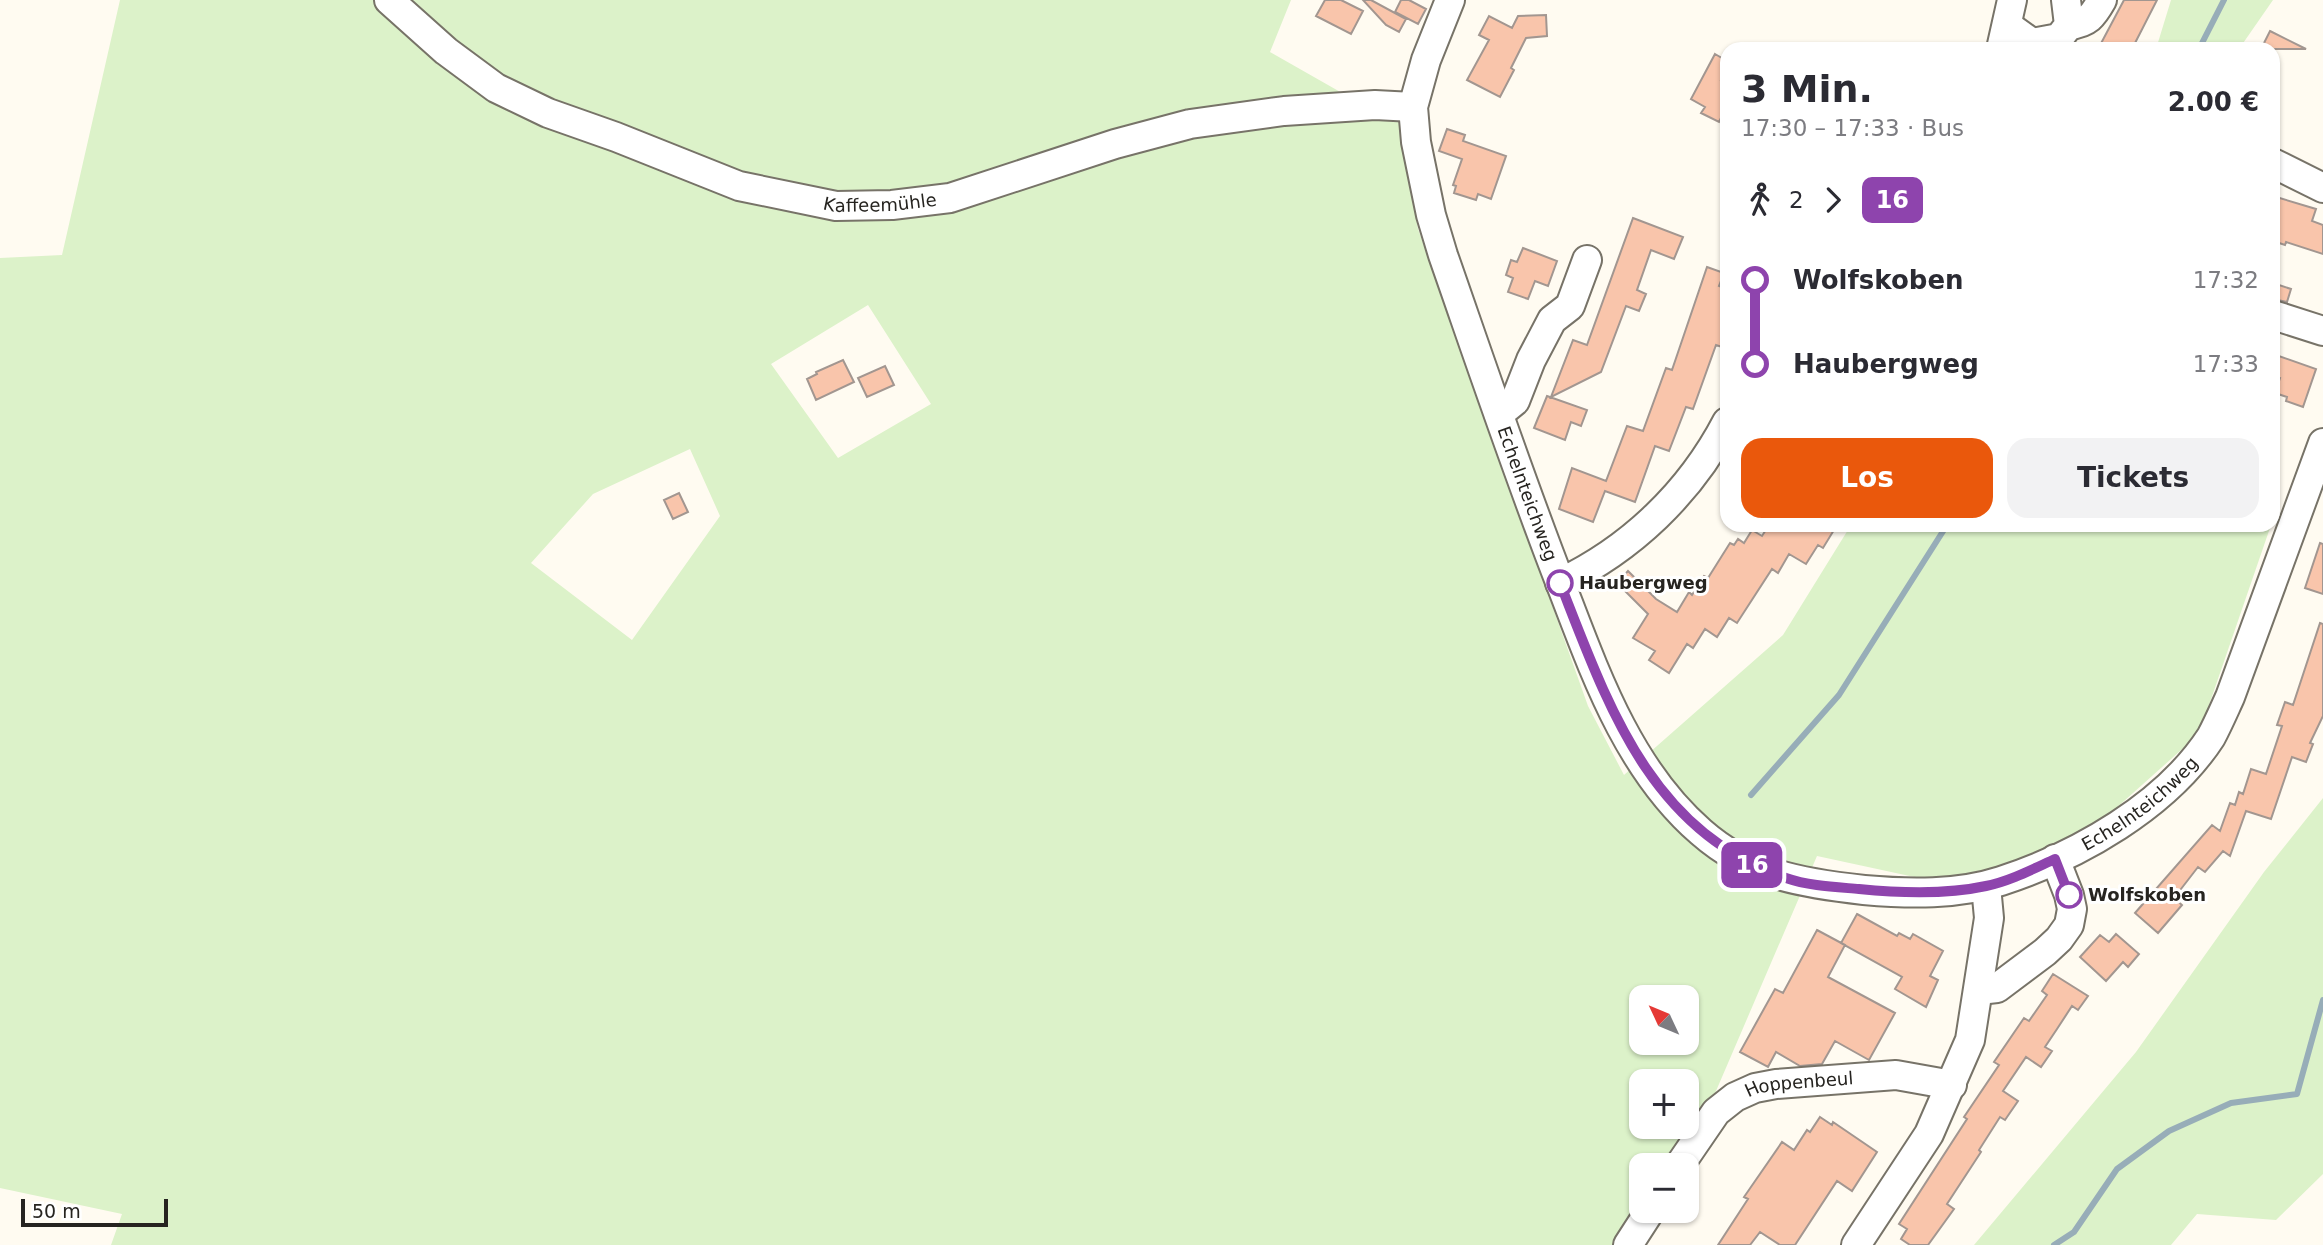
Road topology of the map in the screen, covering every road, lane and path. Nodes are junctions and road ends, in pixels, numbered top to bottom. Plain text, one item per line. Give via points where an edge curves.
1 (390, 0) edge
2 (1450, 0) edge
3 (2102, 0) edge
4 (2067, 12) edge
5 (2007, 25) edge
6 (2031, 42) edge
7 (2037, 42) edge
8 (1413, 107) junction
9 (2280, 166) edge
10 (2323, 188) edge
11 (1587, 260) dead end
12 (2280, 317) edge
13 (2323, 331) edge
14 (1499, 414) junction
15 (1720, 433) edge
16 (2323, 443) edge
17 (1560, 583) junction
18 (2055, 859) junction
19 (1986, 886) junction
20 (1979, 990) junction
21 (1952, 1085) junction
22 (1688, 1153) edge
23 (1642, 1223) edge
24 (1628, 1245) edge
25 (1856, 1245) edge

1 - 8 street, Kaffeemühle via 446,51 496,88 527,103 740,186 836,206 950,198 1191,124 1284,111
2 - 8 street, Echelnteichweg
3 - 4 street via 2083,23
4 - 7 street via 2059,38
5 - 6 street
8 - 14 street, Echelnteichweg via 1431,215
9 - 10 street
11 - 14 street via 1570,306 1552,320 1515,401
12 - 13 street
14 - 17 street, Echelnteichweg
15 - 17 street via 1694,474 1647,526 1592,568
16 - 18 street, Echelnteichweg via 2212,735 2190,765 2154,798 2105,835
17 - 19 street, Echelnteichweg via 1636,755 1701,832 1741,860 1788,879 1887,892
18 - 19 street, Echelnteichweg
18 - 20 street via 2072,909 2069,925 2045,952 1997,988
19 - 20 street via 1989,918
20 - 21 street via 1970,1040
21 - 22 street, Hoppenbeul via 1896,1075 1755,1088 1716,1112
21 - 25 street via 1929,1134
23 - 24 street

